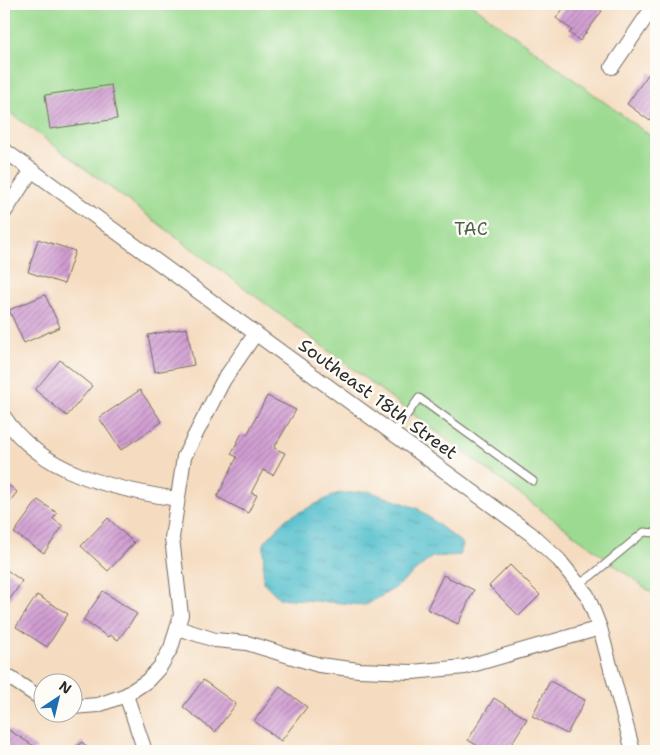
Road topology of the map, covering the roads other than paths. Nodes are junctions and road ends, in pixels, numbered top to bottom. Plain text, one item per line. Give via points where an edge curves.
1 (655, 4) edge
2 (612, 67) dead end
3 (4, 150) edge
4 (32, 170) junction
5 (4, 213) edge
6 (256, 333) junction
7 (4, 417) edge
8 (394, 433) junction
9 (533, 481) dead end
10 (178, 499) junction
11 (656, 533) edge
12 (578, 584) junction
13 (178, 628) junction
14 (600, 628) junction
15 (4, 674) edge
16 (32, 692) edge
17 (126, 694) junction
18 (82, 706) edge
19 (145, 751) edge
20 (633, 751) edge

1 - 2 street
3 - 4 street, Southeast 18th Street
4 - 5 street
4 - 6 street, Southeast 18th Street
6 - 8 street, Southeast 18th Street
6 - 10 street via 223,381 184,457
7 - 10 street via 20,439 65,470 146,494
8 - 9 lane via 419,398
8 - 12 street, Southeast 18th Street via 531,534 560,560
10 - 13 street via 172,538 181,615
11 - 12 lane via 644,532
12 - 14 street, Southeast 18th Street via 587,595
13 - 14 street via 320,665 412,672 465,667
13 - 17 street via 160,667 147,681
14 - 20 street, Southeast 18th Street
15 - 16 street
17 - 18 street via 98,705
17 - 19 street

